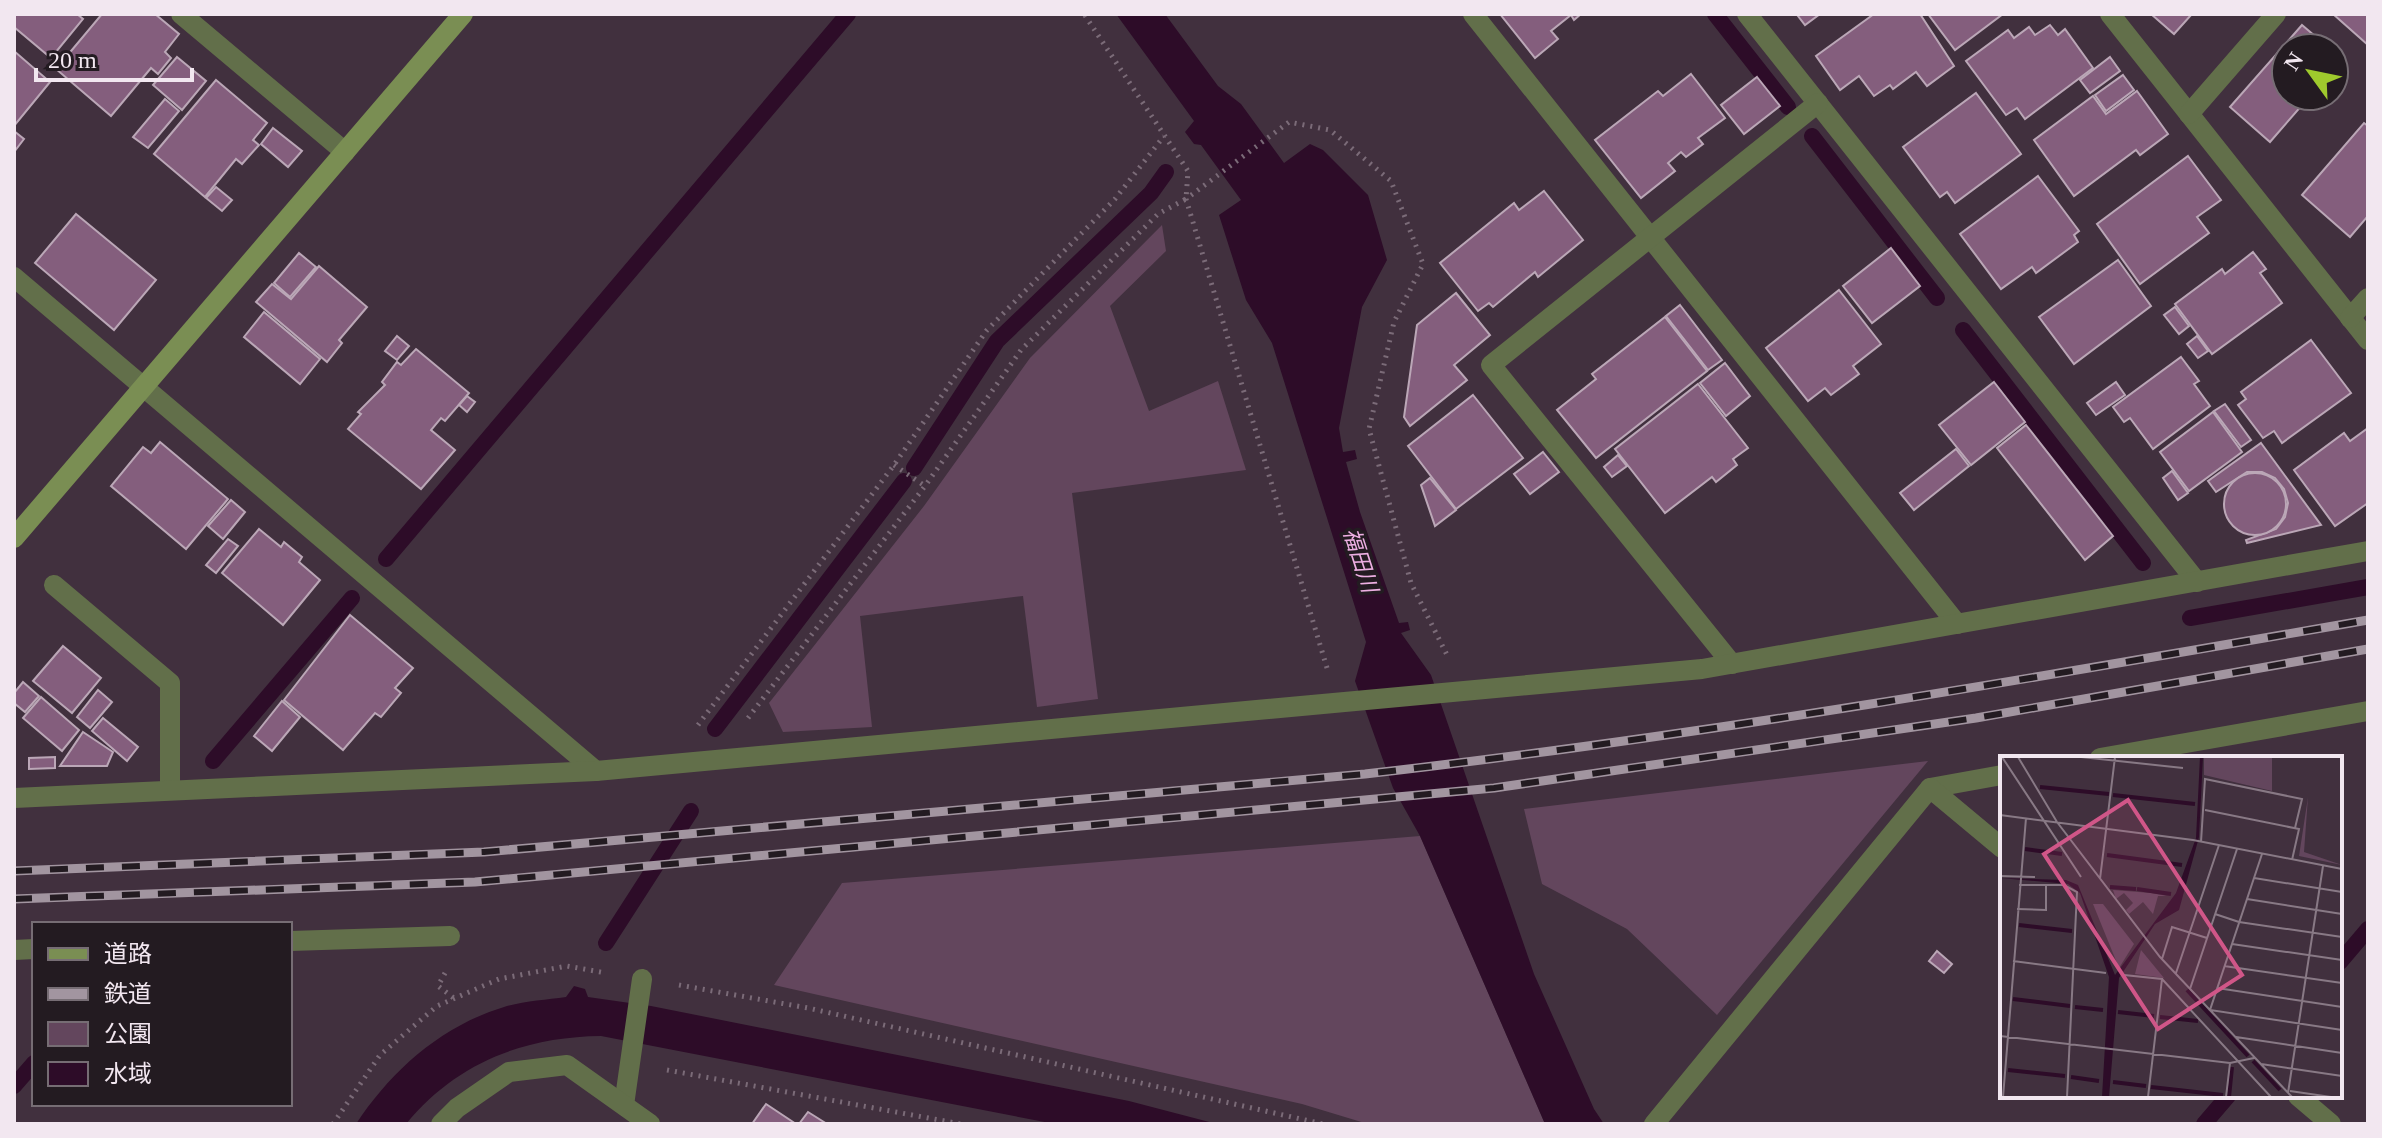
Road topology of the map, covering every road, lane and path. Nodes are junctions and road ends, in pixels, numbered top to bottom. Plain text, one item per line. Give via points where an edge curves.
1 (181, 14) edge
2 (463, 14) edge
3 (1084, 14) edge
4 (1473, 14) edge
5 (1747, 14) edge
6 (2110, 14) edge
7 (2276, 14) edge
8 (1818, 103) junction
9 (2189, 114) junction
10 (1164, 136) junction
11 (345, 152) junction
12 (1186, 199) junction
13 (1650, 237) junction
14 (14, 277) edge
15 (2368, 298) edge
16 (2350, 318) junction
17 (2368, 340) edge
18 (145, 386) junction
19 (894, 465) junction
20 (925, 486) junction
21 (14, 538) edge
22 (2368, 551) edge
23 (2197, 582) junction
24 (54, 585) dead end
25 (1957, 624) junction
26 (1732, 664) junction
27 (1456, 692) junction
28 (1348, 703) junction
29 (2368, 711) edge
30 (2111, 756) edge
31 (716, 760) junction
32 (669, 764) junction
33 (596, 771) junction
34 (2000, 775) edge
35 (1930, 788) junction
36 (170, 790) junction
37 (14, 798) edge
38 (2000, 846) edge
39 (450, 936) dead end
40 (292, 941) edge
41 (641, 986) junction
42 (631, 1058) junction
43 (2300, 1098) edge
44 (624, 1105) junction
45 (333, 1124) edge
46 (441, 1124) edge
47 (650, 1124) edge
48 (961, 1124) edge
49 (1323, 1124) edge
50 (1654, 1124) edge
51 (2331, 1124) edge

1 - 11 street
2 - 11 street
3 - 10 path
4 - 13 street
5 - 8 street
6 - 9 street
7 - 9 street
8 - 13 street
8 - 23 street
9 - 16 street
10 - 12 path via 1188,171
10 - 19 path via 1115,199 987,330
11 - 18 street
12 - 20 path via 1158,214 1021,350
12 - 27 path via 1289,122 1330,130 1391,181 1423,264 1394,322 1369,429 1411,583
12 - 28 path
13 - 25 street
13 - 26 street via 1491,365
14 - 18 street
15 - 16 street
16 - 17 street
18 - 21 street
18 - 33 street
19 - 20 path
19 - 32 path
20 - 31 path
22 - 23 street
23 - 25 street
24 - 36 street via 170,683
25 - 26 street
26 - 27 street
27 - 28 street
28 - 31 street
29 - 30 street
31 - 32 street
32 - 33 street
33 - 36 street
34 - 35 street
35 - 38 street
35 - 50 street
36 - 37 street
39 - 40 street
41 - 42 street
41 - 45 path via 567,966 499,979 437,1006 380,1055
41 - 49 path via 808,1008
42 - 44 street
42 - 48 path
43 - 51 street
44 - 46 street via 567,1065 509,1072
44 - 47 street

